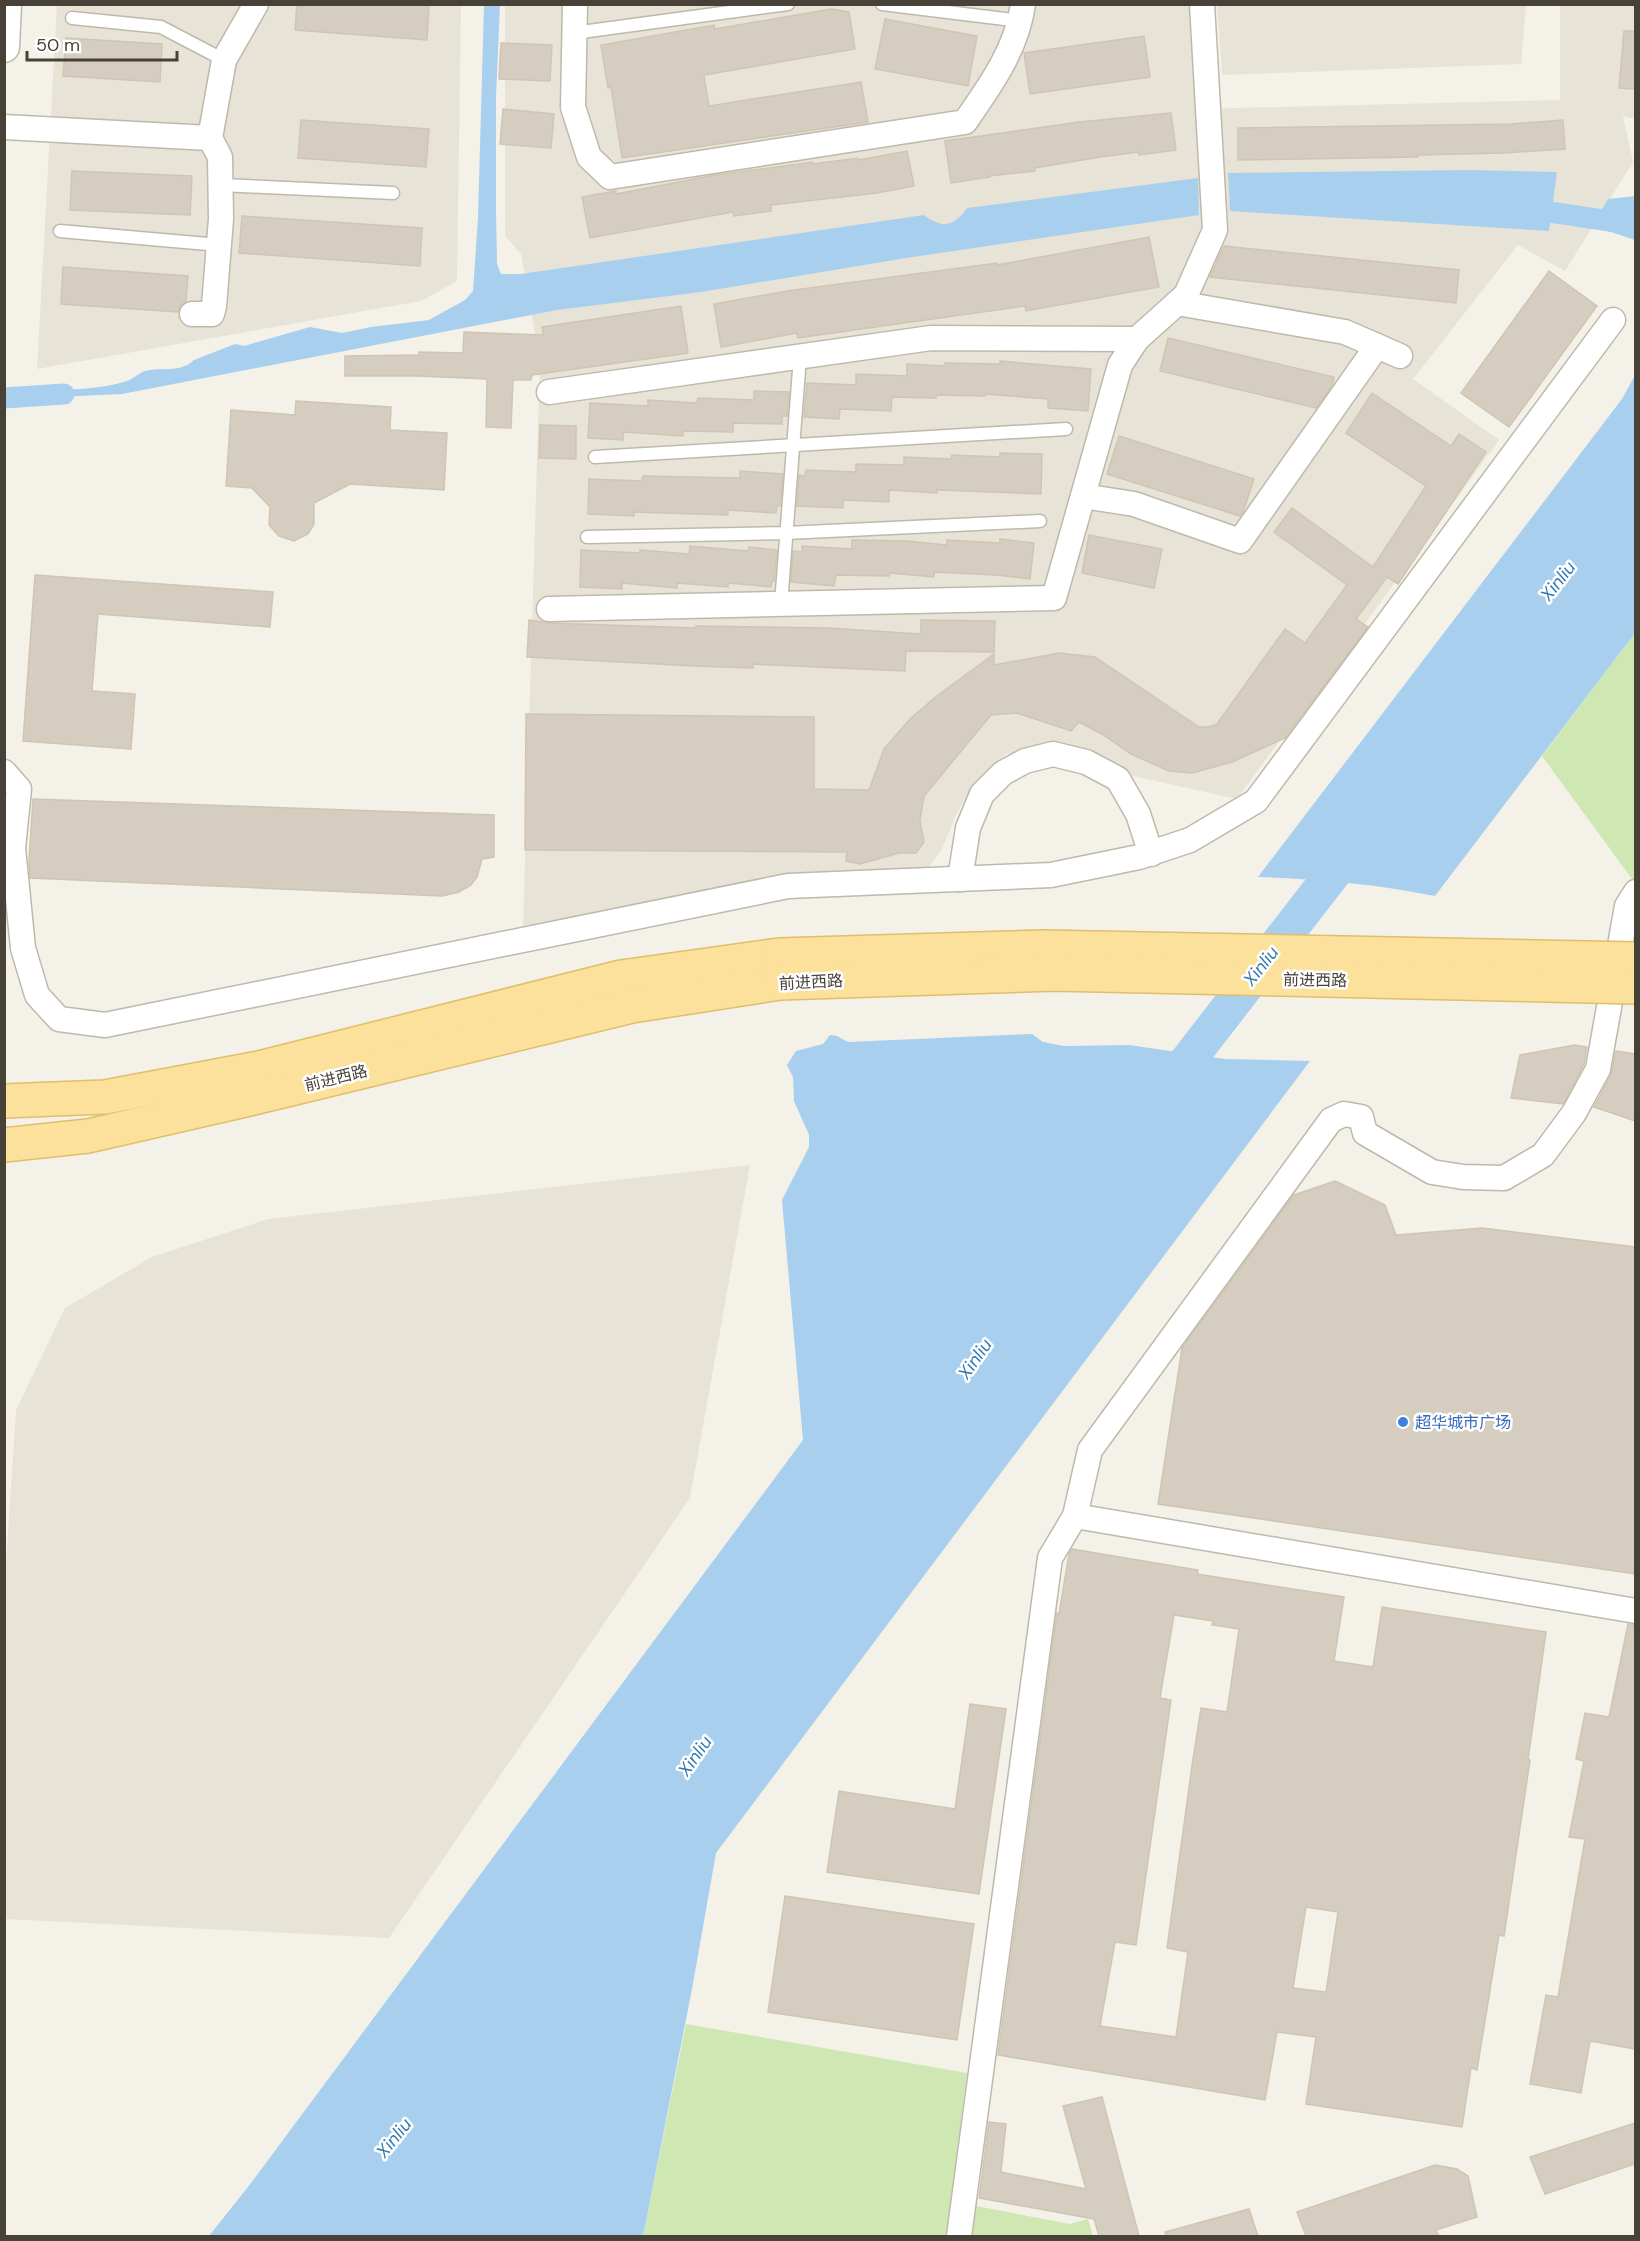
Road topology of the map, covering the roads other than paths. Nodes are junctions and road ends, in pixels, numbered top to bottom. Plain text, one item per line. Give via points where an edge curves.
1 (6, 4) edge
2 (256, 4) edge
3 (575, 4) edge
4 (788, 4) edge
5 (882, 4) edge
6 (1202, 4) edge
7 (1022, 13) edge
8 (72, 18) dead end
9 (574, 33) junction
10 (4, 47) edge
11 (224, 60) junction
12 (4, 127) edge
13 (210, 138) junction
14 (221, 185) junction
15 (393, 193) dead end
16 (60, 231) dead end
17 (219, 245) junction
18 (1177, 303) junction
19 (192, 314) dead end
20 (1613, 320) dead end
21 (1137, 339) junction
22 (1377, 346) junction
23 (1400, 356) dead end
24 (800, 357) junction
25 (549, 392) dead end
26 (1066, 429) dead end
27 (793, 444) junction
28 (596, 457) dead end
29 (1083, 496) junction
30 (1040, 521) dead end
31 (786, 533) junction
32 (587, 537) dead end
33 (781, 604) junction
34 (549, 609) dead end
35 (4, 772) edge
36 (1151, 854) junction
37 (960, 879) junction
38 (1635, 892) edge
39 (1635, 959) edge
40 (779, 969) junction
41 (1635, 987) edge
42 (4, 1101) edge
43 (4, 1145) edge
44 (1075, 1516) junction
45 (1635, 1611) edge
46 (959, 2236) edge

1 - 10 street
2 - 11 street
3 - 9 street
4 - 9 lane
5 - 7 lane
6 - 18 street via 1215,230 1186,295
7 - 9 street via 999,74 965,122 610,177 589,157 573,107
8 - 11 lane via 161,27
11 - 13 street
12 - 13 street
13 - 14 street via 220,157
14 - 15 lane
14 - 17 street
16 - 17 lane
17 - 19 street via 212,314
18 - 21 street
18 - 22 street via 1345,332
20 - 36 street via 1256,801 1190,840
21 - 24 street via 931,338
21 - 29 street via 1120,365
22 - 23 street
22 - 29 street via 1240,541 1134,504
24 - 25 street
24 - 27 lane
26 - 27 lane
27 - 28 lane
27 - 31 lane
29 - 33 street via 1054,598
30 - 31 lane
31 - 32 lane
31 - 33 lane
33 - 34 street
35 - 37 street via 19,789 13,848 23,948 37,995 59,1019 105,1025 788,886
36 - 37 street via 1051,875
36 - 37 street via 1138,814 1118,779 1086,762 1053,754 1003,772 981,794 968,828
38 - 44 street via 1627,906 1598,1069 1574,1113 1543,1155 1504,1178 1463,1178 1432,1172 1390,1149 1365,1133 1360,1117 1344,1114 1331,1120 1090,1450
39 - 40 main road, 前进西路, bridge via 1044,946
40 - 41 main road, 前进西路, bridge
40 - 42 main road, 前进西路 via 621,977 259,1068 105,1096
40 - 43 main road, 前进西路 via 88,1136
44 - 45 street
44 - 46 street via 1050,1558

